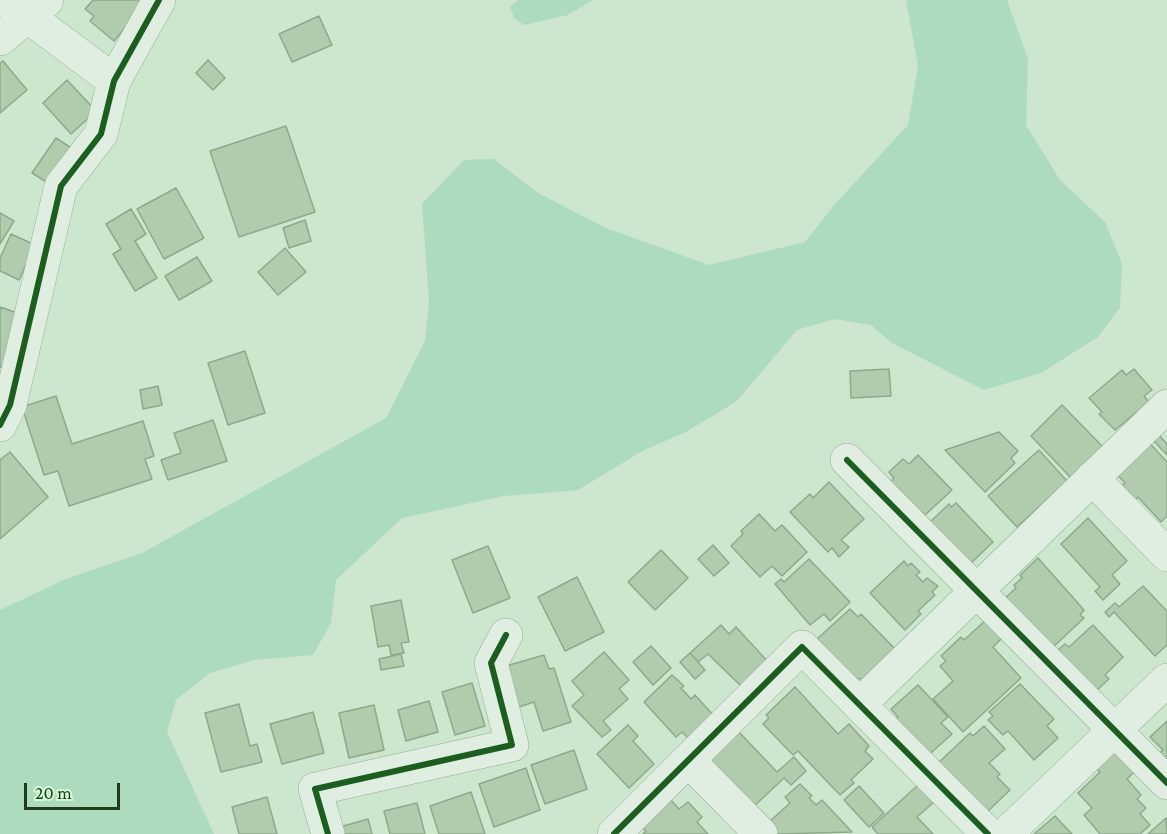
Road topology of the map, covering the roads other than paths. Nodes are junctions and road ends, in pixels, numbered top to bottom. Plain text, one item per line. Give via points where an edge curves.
1 (159, 0) edge
2 (27, 5) edge
3 (0, 39) edge
4 (114, 81) junction
5 (1167, 406) edge
6 (0, 425) edge
7 (847, 460) dead end
8 (1092, 478) junction
9 (1167, 555) edge
10 (976, 591) junction
11 (506, 635) dead end
12 (1167, 680) edge
13 (859, 705) junction
14 (1115, 729) junction
15 (688, 760) junction
16 (1167, 783) edge
17 (328, 834) edge
18 (614, 834) edge
19 (761, 834) edge
20 (988, 834) edge
21 (1006, 834) edge

1 - 4 street
2 - 3 street
2 - 4 street
4 - 6 street via 101,134 61,186 10,405
5 - 8 street
7 - 10 street
8 - 9 street
8 - 10 street
10 - 13 street
10 - 14 street
11 - 17 street via 490,663 512,745 315,789
12 - 14 street
13 - 15 street via 802,647
13 - 20 street
14 - 16 street
14 - 21 street
15 - 18 street
15 - 19 street

